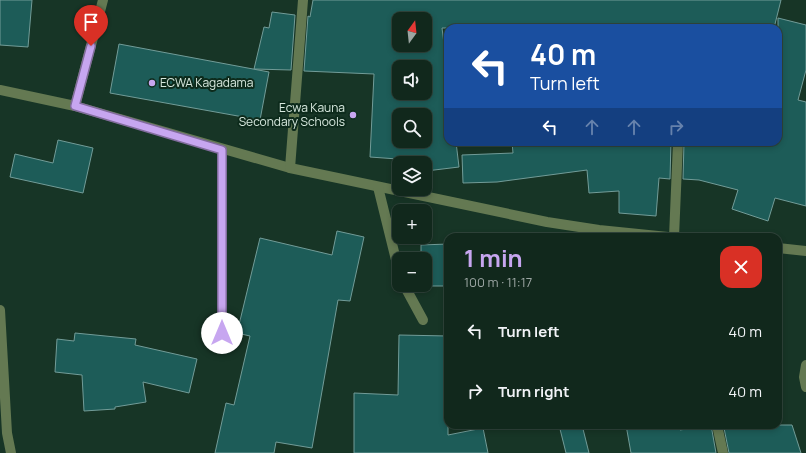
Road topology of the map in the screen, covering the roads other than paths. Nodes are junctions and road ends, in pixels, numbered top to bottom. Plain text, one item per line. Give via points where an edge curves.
1 (103, 0) edge
2 (303, 0) edge
3 (0, 90) edge
4 (75, 106) junction
5 (678, 146) edge
6 (222, 150) junction
7 (290, 168) junction
8 (378, 187) junction
9 (629, 233) edge
10 (674, 233) edge
11 (782, 248) edge
12 (806, 251) edge
13 (394, 252) edge
14 (408, 292) edge
15 (0, 310) edge
16 (423, 320) dead end
17 (222, 333) dead end
18 (806, 365) edge
19 (806, 387) edge
20 (718, 429) edge
21 (12, 453) edge
22 (724, 453) edge

1 - 4 street
2 - 7 street
3 - 4 street
4 - 6 street
5 - 10 street
6 - 7 street
6 - 17 street
7 - 8 street
8 - 9 street via 547,222
8 - 13 street
11 - 12 street
14 - 16 street
15 - 21 street via 7,432
18 - 19 street
20 - 22 street

